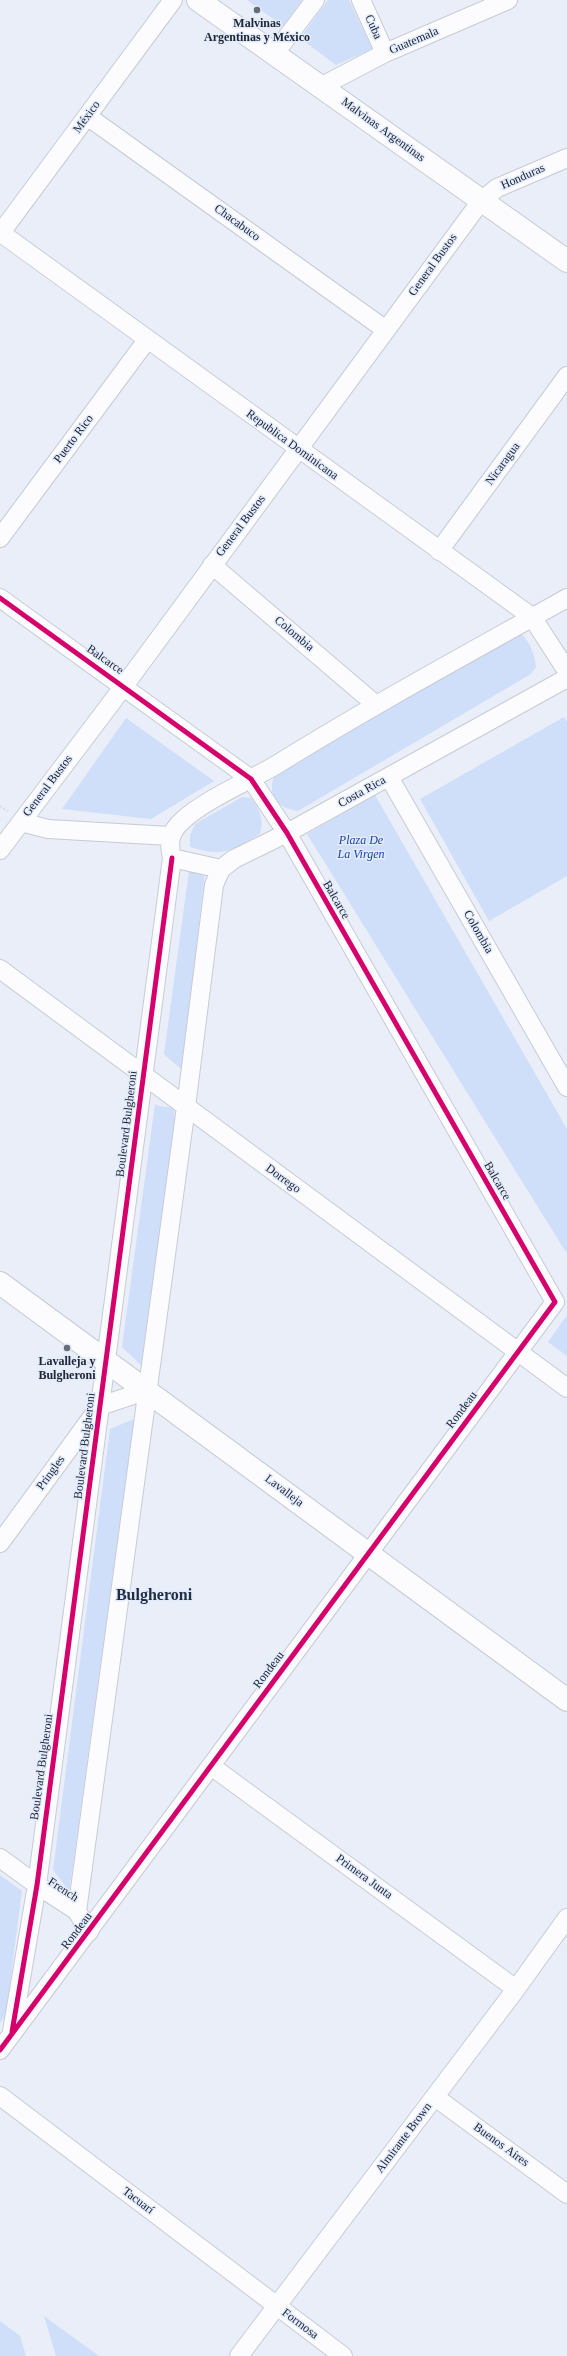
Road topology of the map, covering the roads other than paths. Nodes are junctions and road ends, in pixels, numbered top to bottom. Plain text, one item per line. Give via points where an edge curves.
1 (173, 0) edge
2 (198, 0) edge
3 (315, 0) edge
4 (361, 0) edge
5 (508, 0) edge
6 (275, 53) junction
7 (385, 53) junction
8 (322, 86) junction
9 (87, 116) junction
10 (567, 158) edge
11 (481, 201) junction
12 (1, 234) edge
13 (567, 261) edge
14 (386, 330) junction
15 (147, 340) junction
16 (567, 376) edge
17 (298, 449) junction
18 (0, 538) edge
19 (439, 551) junction
20 (212, 565) junction
21 (0, 598) edge
22 (567, 598) edge
23 (532, 617) junction
24 (567, 671) edge
25 (567, 678) edge
26 (124, 686) junction
27 (375, 704) junction
28 (389, 777) junction
29 (251, 779) junction
30 (21, 822) junction
31 (287, 833) junction
32 (170, 836) junction
33 (0, 850) edge
34 (172, 858) junction
35 (221, 869) junction
36 (0, 969) edge
37 (143, 1074) junction
38 (567, 1087) edge
39 (186, 1107) junction
40 (0, 1282) edge
41 (555, 1302) joint
42 (518, 1352) junction
43 (106, 1360) junction
44 (567, 1388) edge
45 (148, 1390) junction
46 (100, 1406) junction
47 (0, 1543) edge
48 (368, 1554) junction
49 (567, 1700) edge
50 (211, 1766) junction
51 (0, 1858) edge
52 (37, 1885) junction
53 (77, 1911) junction
54 (567, 1918) edge
55 (89, 1932) junction
56 (516, 1989) junction
57 (12, 2035) junction
58 (0, 2050) edge
59 (0, 2096) edge
60 (435, 2097) junction
61 (567, 2194) edge
62 (276, 2307) junction
63 (239, 2356) edge
64 (343, 2356) edge

1 - 9 street, México
2 - 6 street, Malvinas Argentinas
3 - 6 street
4 - 7 street, Cuba
5 - 7 street, Guatemala
6 - 8 street, Malvinas Argentinas
7 - 8 street, Guatemala
8 - 11 street, Malvinas Argentinas
9 - 12 street, México
9 - 14 street, Chacabuco
10 - 11 street, Honduras via 497,188
11 - 13 street, Malvinas Argentinas
11 - 14 street, General Bustos
12 - 15 street, Republica Dominicana
14 - 17 street, General Bustos
15 - 17 street, Republica Dominicana
15 - 18 street, Puerto Rico
16 - 19 street, Nicaragua
17 - 19 street, Republica Dominicana
17 - 20 street, General Bustos
19 - 23 street, Republica Dominicana
20 - 26 street, General Bustos
20 - 27 street, Colombia
21 - 26 street, Balcarce
22 - 23 street
23 - 24 street, Republica Dominicana
23 - 27 street
25 - 28 street, Costa Rica
26 - 29 street, Balcarce
26 - 30 street, General Bustos
27 - 29 street
28 - 31 street, Costa Rica
28 - 38 street, Colombia
29 - 31 street, Balcarce
29 - 32 street via 193,812
30 - 32 street via 48,829
30 - 33 street, General Bustos
31 - 35 street, Costa Rica via 234,859
31 - 41 street, Balcarce
32 - 34 street
34 - 35 street
34 - 37 street, Boulevard Bulgheroni
35 - 39 street via 214,884
36 - 37 street, Dorrego
37 - 39 street, Dorrego
37 - 43 street, Boulevard Bulgheroni
39 - 42 street, Dorrego
39 - 45 street
40 - 43 street, Lavalleja
41 - 42 street, Rondeau
42 - 44 street, Dorrego
42 - 48 street, Rondeau
43 - 45 street, Lavalleja
43 - 46 street, Boulevard Bulgheroni
45 - 46 street
45 - 48 street, Lavalleja
45 - 53 street
46 - 47 street, Pringles
46 - 52 street, Boulevard Bulgheroni
48 - 49 street, Lavalleja
48 - 50 street, Rondeau
50 - 55 street, Rondeau
50 - 56 street, Primera Junta
51 - 52 street, French
52 - 53 street, French
52 - 57 street, Boulevard Bulgheroni
53 - 55 street
54 - 56 street, Almirante Brown
55 - 57 street, Rondeau
56 - 60 street, Almirante Brown
57 - 58 street, Rondeau
59 - 62 street, Tacuarí
60 - 61 street, Buenos Aires
60 - 62 street, Almirante Brown
62 - 63 street, Almirante Brown
62 - 64 street, Formosa

